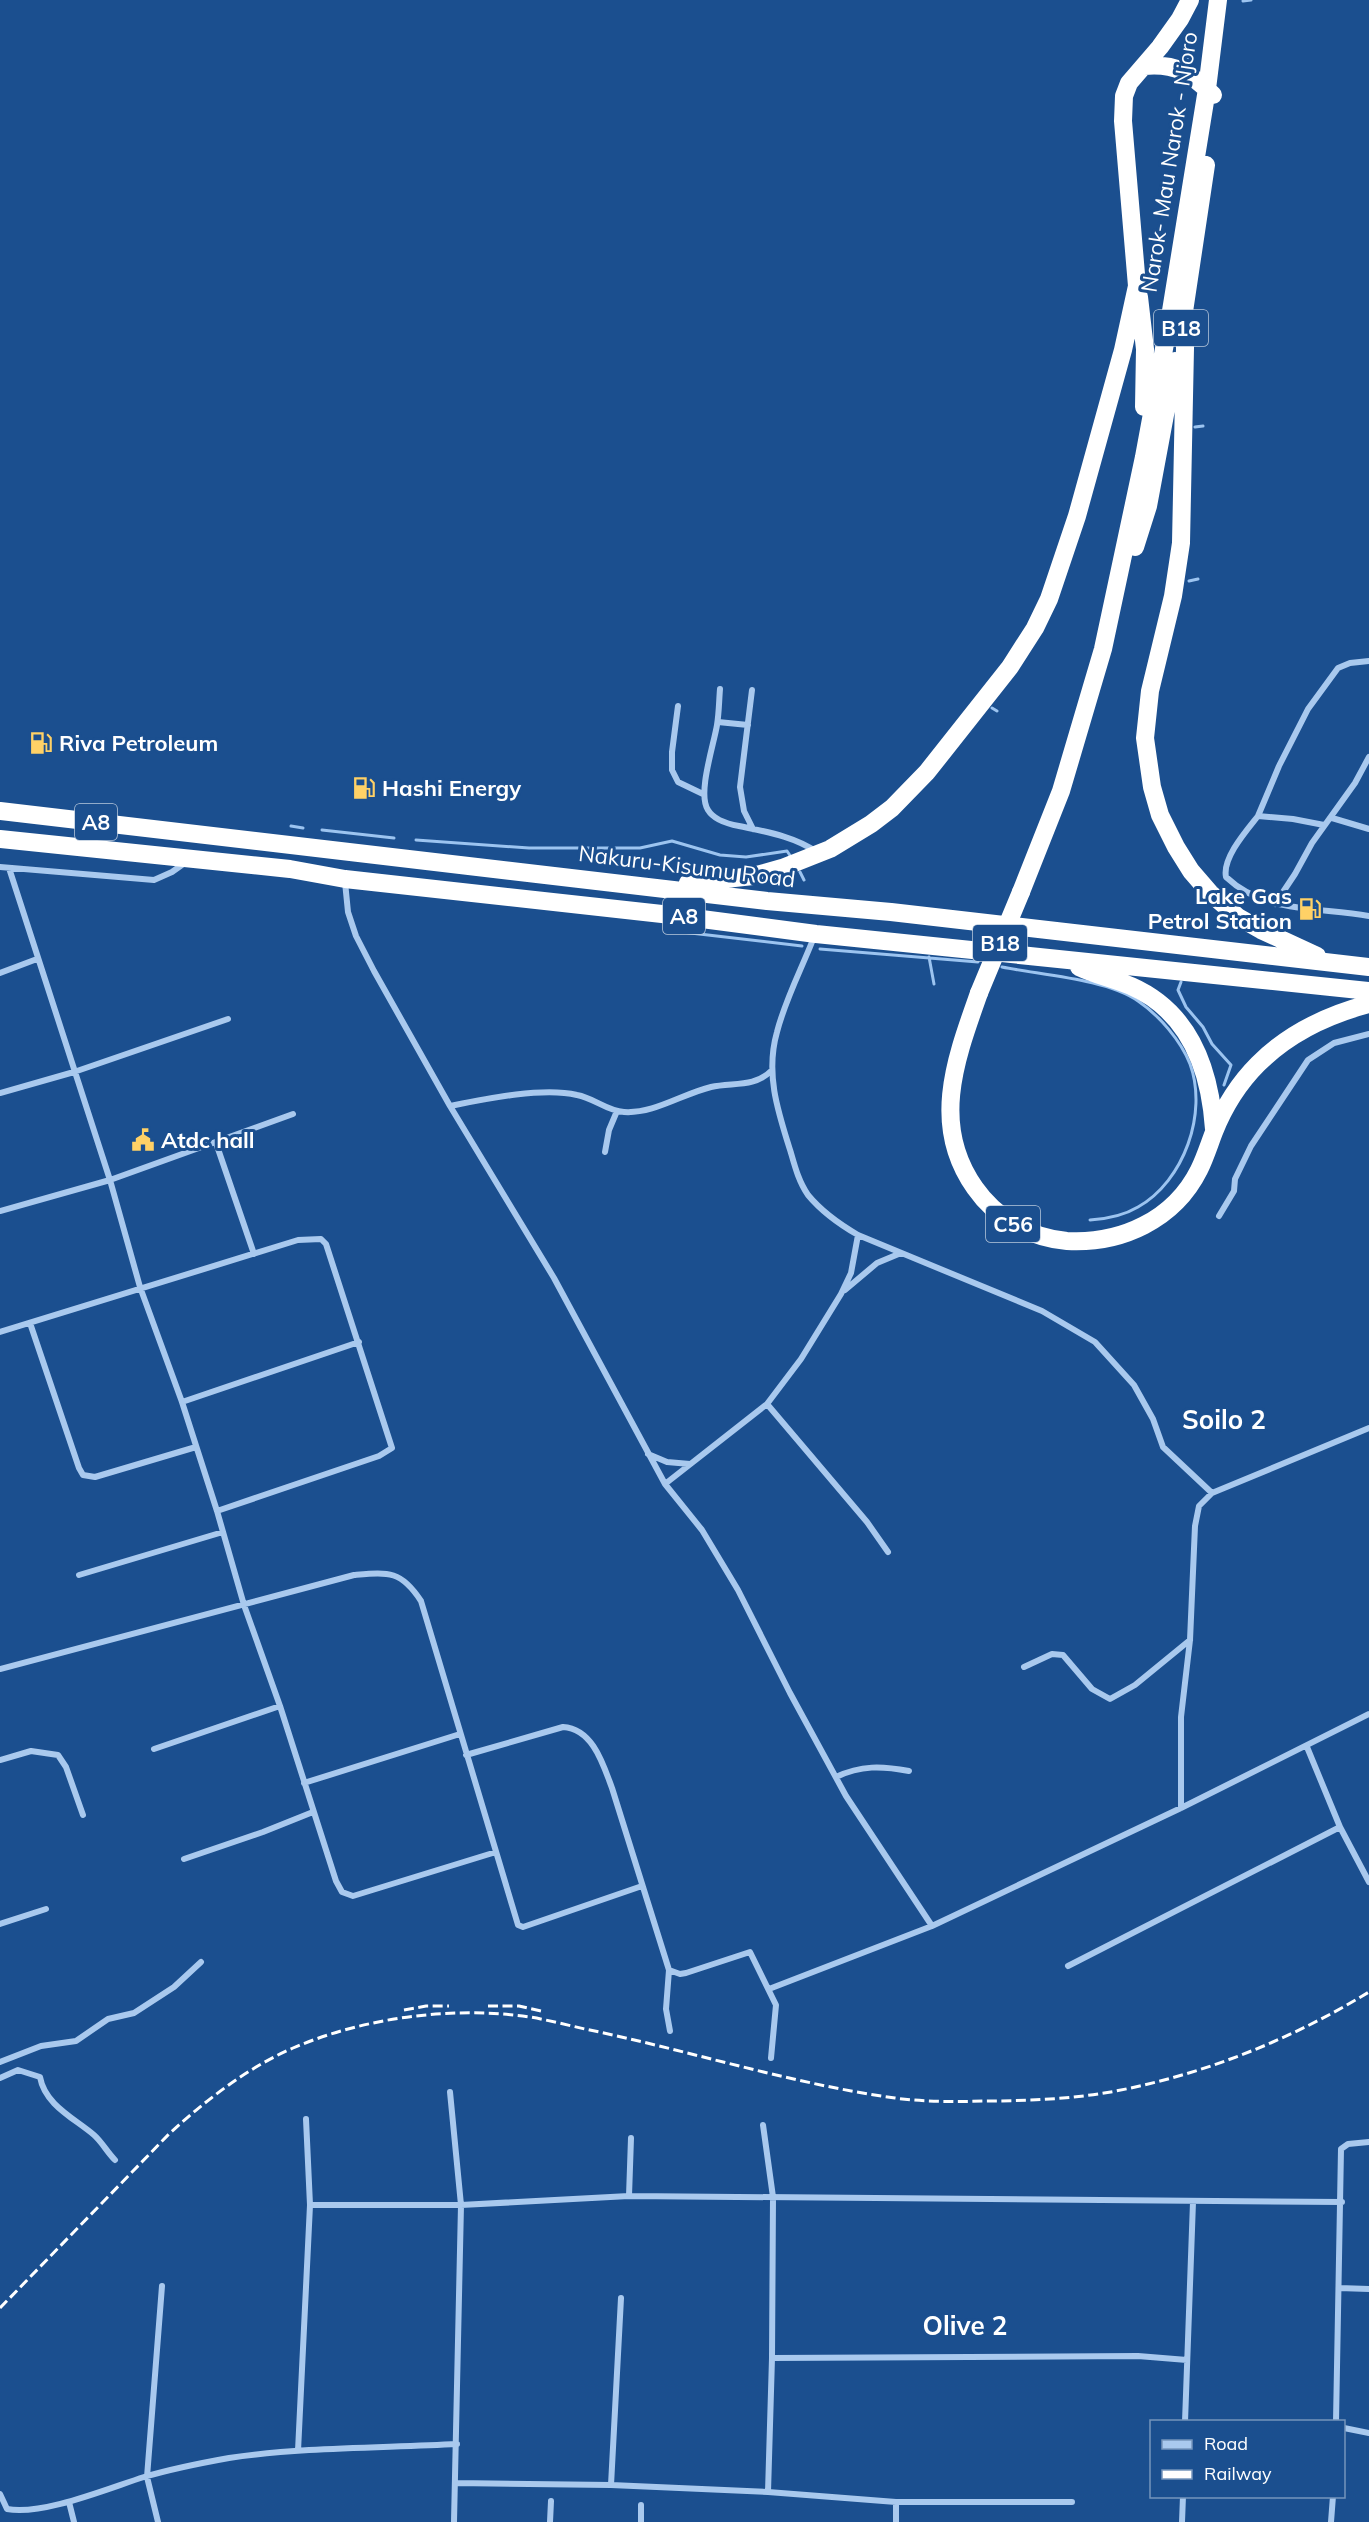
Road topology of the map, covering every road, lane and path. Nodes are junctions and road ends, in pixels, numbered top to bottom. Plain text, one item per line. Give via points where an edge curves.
1 (1190, 0) edge
2 (1218, 0) edge
3 (1231, 0) edge
4 (1144, 66) junction
5 (1211, 93) junction
6 (1137, 286) junction
7 (1184, 314) junction
8 (1144, 457) junction
9 (1103, 649) junction
10 (1369, 662) edge
11 (720, 688) dead end
12 (752, 690) dead end
13 (678, 706) dead end
14 (718, 722) junction
15 (748, 725) junction
16 (1369, 757) edge
17 (703, 794) junction
18 (0, 811) edge
19 (1258, 816) junction
20 (1332, 818) junction
21 (1324, 825) junction
22 (753, 829) junction
23 (1369, 829) edge
24 (0, 839) edge
25 (820, 854) junction
26 (190, 860) junction
27 (0, 867) edge
28 (9, 868) junction
29 (345, 879) junction
30 (644, 885) junction
31 (1275, 904) junction
32 (1369, 916) edge
33 (816, 934) junction
34 (37, 959) junction
35 (1063, 960) junction
36 (1335, 964) junction
37 (1369, 967) edge
38 (0, 973) edge
39 (1369, 991) edge
40 (979, 993) joint
41 (1369, 1004) edge
42 (228, 1019) dead end
43 (1369, 1034) edge
44 (771, 1071) junction
45 (74, 1072) junction
46 (0, 1093) edge
47 (450, 1106) junction
48 (617, 1111) junction
49 (293, 1114) dead end
50 (1214, 1131) junction
51 (216, 1143) junction
52 (605, 1152) dead end
53 (110, 1179) junction
54 (0, 1211) edge
55 (1219, 1216) dead end
56 (858, 1235) junction
57 (902, 1253) junction
58 (254, 1254) junction
59 (140, 1287) junction
60 (841, 1294) junction
61 (30, 1323) junction
62 (0, 1332) edge
63 (359, 1342) junction
64 (182, 1402) junction
65 (767, 1404) junction
66 (1369, 1428) edge
67 (196, 1447) junction
68 (648, 1454) junction
69 (691, 1464) junction
70 (664, 1484) junction
71 (1212, 1493) junction
72 (217, 1511) junction
73 (223, 1532) junction
74 (888, 1552) dead end
75 (79, 1575) dead end
76 (244, 1605) junction
77 (1190, 1641) junction
78 (1024, 1667) dead end
79 (0, 1669) edge
80 (280, 1706) junction
81 (1369, 1714) edge
82 (460, 1734) junction
83 (1307, 1747) junction
84 (154, 1749) dead end
85 (466, 1755) junction
86 (0, 1760) edge
87 (909, 1771) dead end
88 (836, 1777) junction
89 (304, 1784) junction
90 (1181, 1808) junction
91 (313, 1812) junction
92 (83, 1815) dead end
93 (1340, 1827) junction
94 (496, 1852) junction
95 (184, 1859) dead end
96 (1369, 1882) edge
97 (642, 1886) junction
98 (46, 1909) dead end
99 (0, 1924) edge
100 (932, 1926) junction
101 (201, 1962) dead end
102 (1068, 1966) dead end
103 (669, 1970) junction
104 (769, 1989) junction
105 (670, 2031) dead end
106 (771, 2058) dead end
107 (0, 2062) edge
108 (1, 2075) edge
109 (450, 2092) dead end
110 (306, 2119) dead end
111 (763, 2125) dead end
112 (631, 2138) dead end
113 (1369, 2142) edge
114 (115, 2160) dead end
115 (629, 2196) junction
116 (773, 2197) junction
117 (1193, 2202) junction
118 (1342, 2202) junction
119 (310, 2205) junction
120 (461, 2205) junction
121 (162, 2286) dead end
122 (1340, 2288) junction
123 (1369, 2289) edge
124 (621, 2298) dead end
125 (772, 2358) junction
126 (1187, 2361) junction
127 (1185, 2420) edge
128 (1336, 2420) edge
129 (1345, 2428) edge
130 (1369, 2433) edge
131 (457, 2445) junction
132 (298, 2451) junction
133 (147, 2477) junction
134 (456, 2483) junction
135 (610, 2485) junction
136 (768, 2492) junction
137 (0, 2494) edge
138 (1183, 2498) edge
139 (1333, 2498) edge
140 (550, 2500) dead end
141 (69, 2502) junction
142 (896, 2502) junction
143 (1072, 2502) dead end
144 (641, 2505) dead end
145 (74, 2522) edge
146 (158, 2522) edge
147 (454, 2522) edge
148 (550, 2522) edge
149 (641, 2522) edge
150 (896, 2522) edge
151 (1182, 2522) edge
152 (1331, 2522) edge

1 - 4 highway
2 - 5 highway, Narok- Mau Narok - Njoro / B18
3 - 5 highway, Narok- Mau Narok - Njoro / B18
4 - 5 highway via 1161,64 1176,68
4 - 6 highway via 1130,83 1123,107
5 - 7 highway, Narok- Mau Narok - Njoro / B18
5 - 8 highway, Narok- Mau Narok - Njoro / B18
6 - 8 highway via 1145,349
6 - 25 highway via 1077,516 1035,628 1003,677 909,791 849,840
7 - 9 highway, Narok- Mau Narok - Njoro / B18 via 1148,506
7 - 36 highway via 1181,543 1173,596 1150,691 1145,738 1156,803 1168,834 1191,871 1224,906 1261,930
8 - 9 highway, Narok- Mau Narok - Njoro / B18
9 - 40 highway, Narok- Mau Narok - Njoro / B18, bridge via 1060,791
10 - 19 street via 1338,668 1308,709
11 - 14 street
12 - 15 street
13 - 17 street via 672,770 678,783
14 - 15 street
14 - 17 street
15 - 22 street via 740,787 744,811
16 - 20 street
17 - 22 street via 707,809 715,818
18 - 30 highway, Nakuru-Kisumu Road / A8
19 - 21 street
19 - 31 street via 1237,842 1225,873 1235,886
20 - 21 street
20 - 23 street
21 - 31 street
22 - 25 street via 801,841
24 - 26 highway, A8
25 - 30 highway via 753,876
26 - 28 street via 154,880
26 - 29 highway, A8 via 290,869
27 - 28 street
28 - 34 street
29 - 33 highway, A8
29 - 47 street via 348,912 356,936
30 - 36 highway, Nakuru-Kisumu Road / A8 via 1196,945
31 - 32 street
33 - 35 highway, A8
33 - 44 street via 777,1030
34 - 38 street
34 - 45 street
35 - 39 highway, A8
35 - 50 highway via 1132,987 1178,1021 1202,1063
36 - 37 highway, Nakuru-Kisumu Road / A8
40 - 50 highway, C56 via 953,1075 951,1126 960,1162 974,1187 1010,1222 1056,1240 1076,1241 1118,1236 1144,1226 1181,1197 1199,1171
41 - 50 highway via 1311,1024 1272,1051 1233,1095
42 - 45 street
43 - 55 street via 1335,1042 1308,1060 1251,1146 1235,1179 1234,1191
44 - 48 street via 755,1082 714,1086 663,1105
44 - 56 street via 775,1101 798,1177 817,1205
45 - 46 street
45 - 53 street
47 - 48 street via 561,1093 578,1095
47 - 68 street via 554,1278
48 - 52 street
49 - 51 street
51 - 53 street
51 - 58 street
53 - 54 street
53 - 59 street
56 - 57 street
56 - 60 street via 850,1274
57 - 60 street via 877,1263
57 - 71 street via 1042,1311 1095,1342 1134,1385 1163,1447
58 - 59 street
58 - 63 street via 303,1239 321,1239
59 - 61 street
59 - 64 street
60 - 65 street via 801,1359
61 - 62 street
61 - 67 street via 83,1475 96,1477
63 - 64 street
63 - 72 street via 393,1444 391,1450
64 - 67 street
65 - 69 street
65 - 74 street
66 - 71 street
67 - 72 street
68 - 69 street via 667,1462
68 - 70 street
69 - 70 street
70 - 88 street via 702,1530 738,1590
71 - 77 street via 1199,1506 1195,1526
72 - 73 street
73 - 75 street
73 - 76 street
76 - 79 street
76 - 80 street
76 - 82 street via 354,1575 385,1572 405,1579 421,1601
77 - 78 street via 1135,1685 1110,1699 1092,1689 1063,1655 1052,1654
77 - 90 street via 1181,1717
80 - 84 street
80 - 89 street
81 - 83 street
82 - 85 street
82 - 89 street
83 - 90 street
83 - 93 street
85 - 94 street
85 - 97 street via 563,1727 586,1735 612,1788
86 - 92 street via 31,1751 58,1755
87 - 88 street via 871,1766
88 - 100 street
89 - 91 street
90 - 100 street
91 - 94 street via 336,1881 342,1892 353,1896
91 - 95 street
93 - 96 street
93 - 102 street
94 - 97 street via 520,1927
97 - 103 street
98 - 99 street
100 - 104 street
101 - 107 street via 174,1987 134,2013 108,2019 76,2041 41,2046
103 - 104 street via 686,1973 750,1952
103 - 105 street via 666,2009
104 - 106 street via 777,2011
108 - 114 street via 18,2070 40,2077 50,2100 93,2134
109 - 120 street
110 - 119 street
111 - 116 street
112 - 115 street
113 - 118 street via 1348,2144 1341,2150
115 - 116 street
115 - 120 street
116 - 117 street
116 - 125 street
117 - 118 street
117 - 126 street
118 - 122 street
119 - 120 street
119 - 132 street
120 - 131 street
121 - 133 street
122 - 123 street
122 - 128 street
124 - 135 street
125 - 126 street via 1138,2356
125 - 136 street
126 - 127 street
129 - 130 street
131 - 132 street
131 - 134 street
132 - 133 street via 228,2458
133 - 141 street
133 - 146 street
134 - 135 street
134 - 147 street
135 - 136 street
136 - 142 street
137 - 141 street via 7,2510
138 - 151 street
139 - 152 street
140 - 148 street
141 - 145 street
142 - 143 street
142 - 150 street
144 - 149 street

